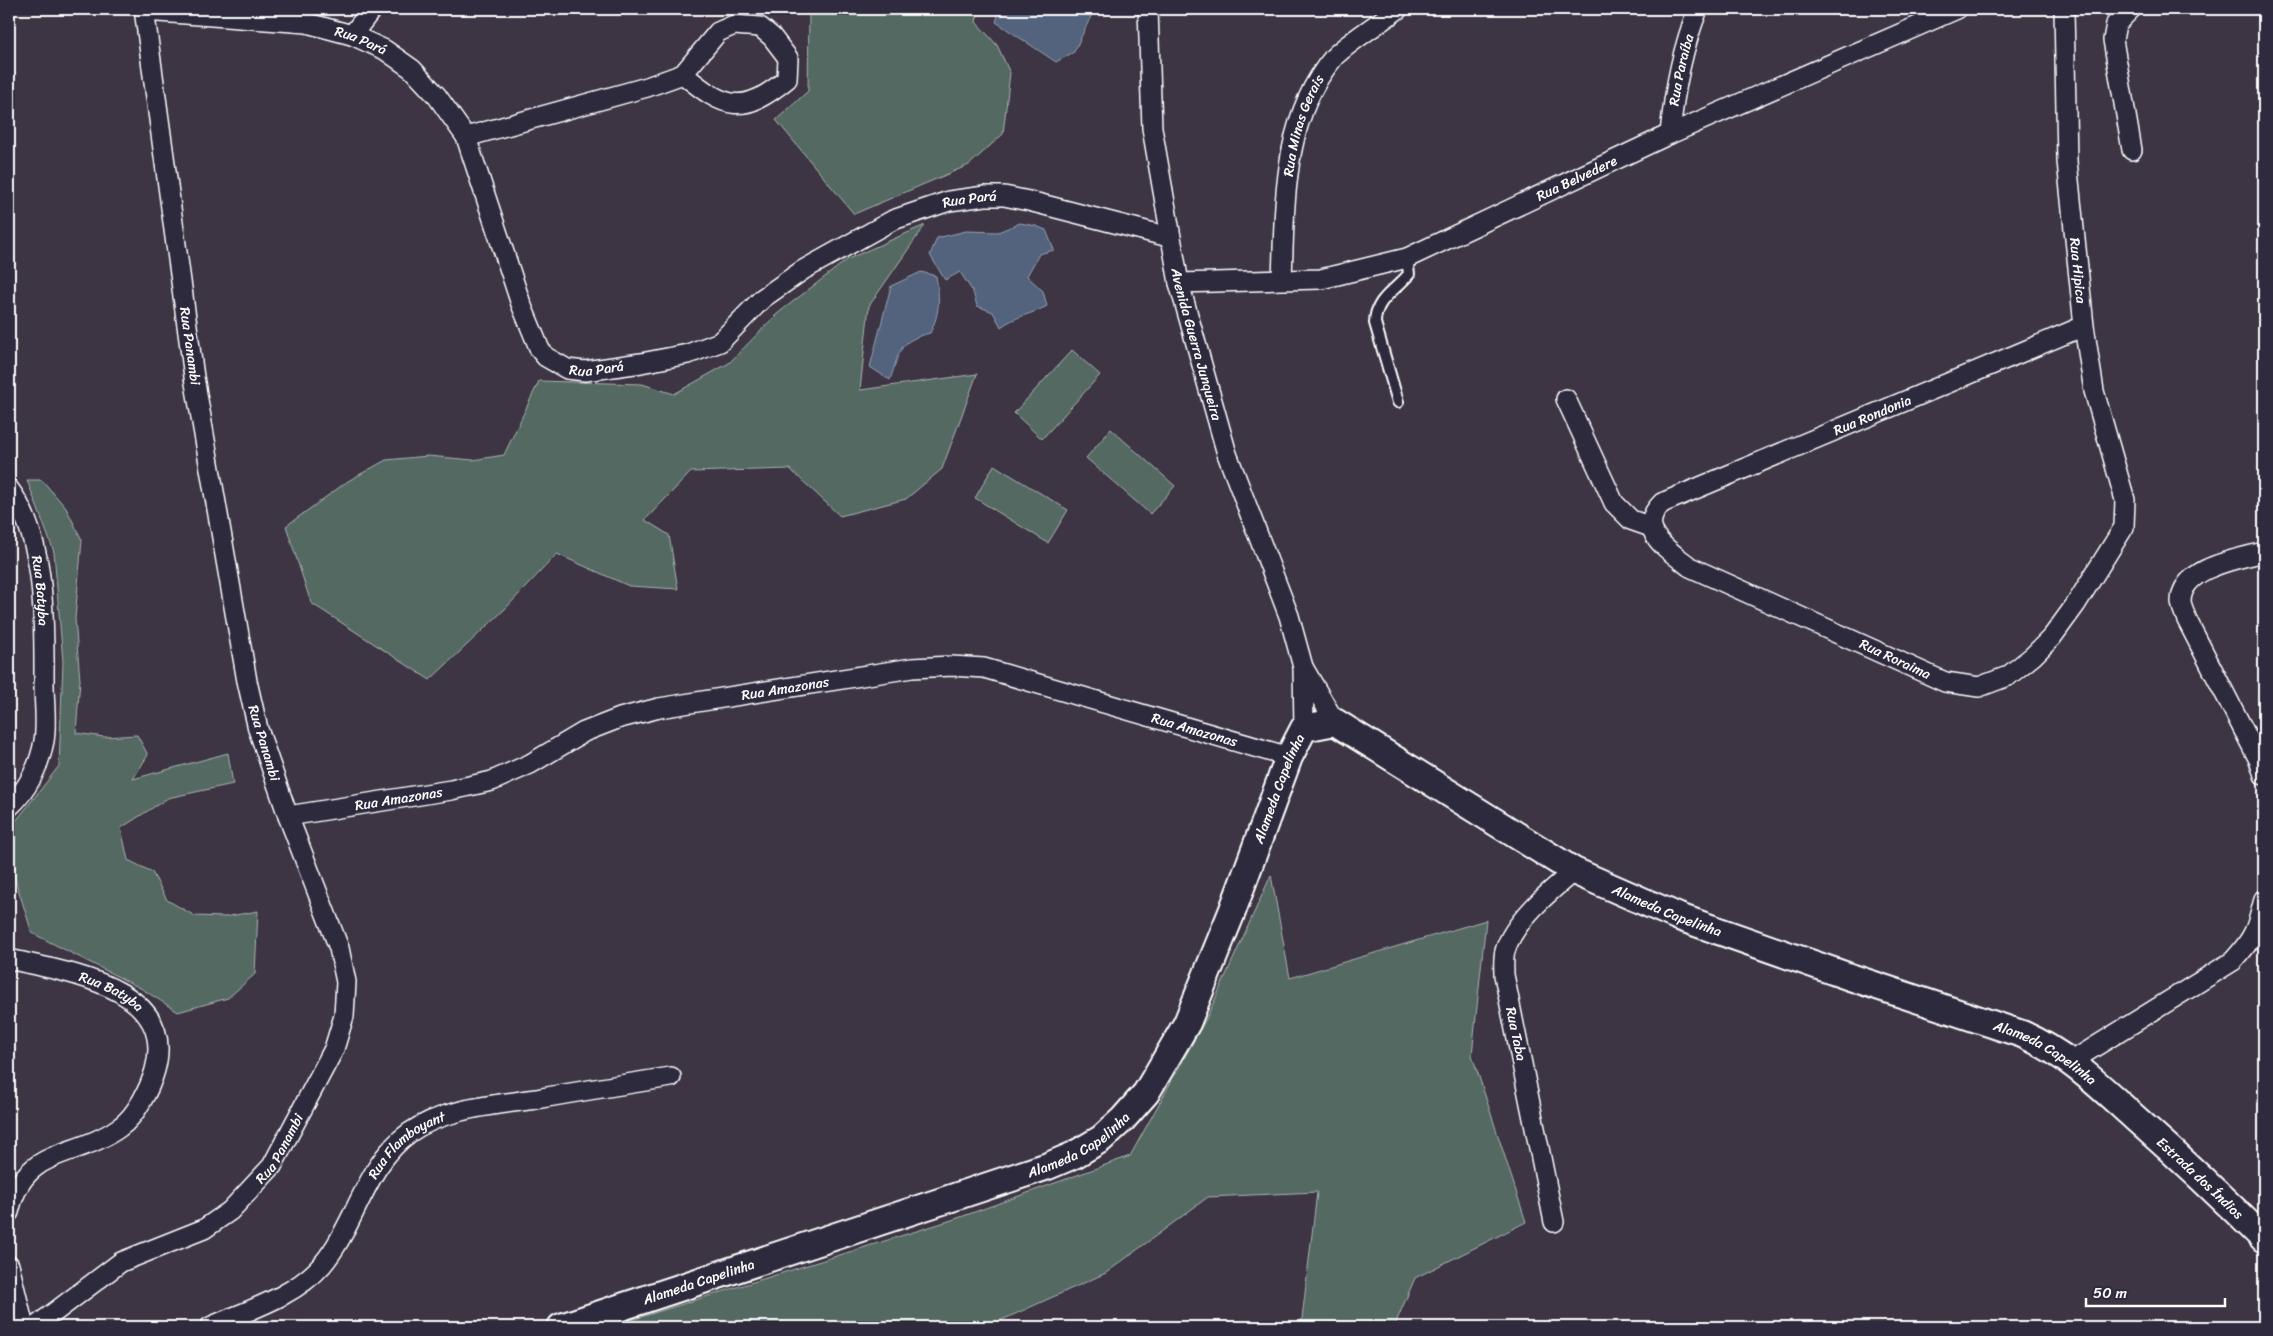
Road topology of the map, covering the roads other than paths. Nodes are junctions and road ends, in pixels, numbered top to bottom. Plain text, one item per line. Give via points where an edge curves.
1 (372, 9) edge
2 (1148, 9) edge
3 (1398, 9) edge
4 (1698, 9) edge
5 (1957, 9) edge
6 (2064, 9) edge
7 (2131, 9) edge
8 (144, 10) edge
9 (352, 35) junction
10 (683, 74) junction
11 (1670, 134) junction
12 (466, 136) junction
13 (2132, 150) dead end
14 (1169, 237) junction
15 (1407, 258) junction
16 (1282, 279) junction
17 (1179, 283) junction
18 (2084, 326) junction
19 (1566, 399) dead end
20 (1398, 402) dead end
21 (9, 489) edge
22 (1650, 527) junction
23 (2124, 527) joint
24 (2264, 552) edge
25 (1303, 667) junction
26 (1335, 722) junction
27 (1304, 728) junction
28 (1289, 757) junction
29 (2264, 775) edge
30 (9, 807) edge
31 (288, 816) junction
32 (1574, 871) junction
33 (2264, 899) edge
34 (9, 959) edge
35 (2072, 1061) junction
36 (671, 1077) dead end
37 (2136, 1119) joint
38 (9, 1212) edge
39 (1554, 1222) dead end
40 (2264, 1238) edge
41 (9, 1265) edge
42 (24, 1327) edge
43 (35, 1327) edge
44 (210, 1327) edge
45 (561, 1327) edge

1 - 9 street
2 - 14 street, Avenida Guerra Junqueira via 1152,128
3 - 16 street, Rua Minas Gerais via 1335,57 1303,109 1292,146 1286,190
4 - 11 street, Rua Paraíba via 1689,32 1673,102
5 - 11 street, Rua Belvedere
6 - 18 street, Rua Hipica via 2067,161
7 - 13 street via 2116,24 2113,40
8 - 9 street, Rua Pará via 307,23
8 - 31 street, Rua Panambi via 194,377 226,567 258,729
9 - 12 street, Rua Pará via 385,50 412,70 437,96
10 - 10 street via 718,32 734,25 760,27 788,58 787,79 765,97 742,106 721,100
10 - 12 street via 647,87
11 - 15 street, Rua Belvedere
12 - 14 street, Rua Pará via 521,304 540,350 567,369 585,371 641,363 688,354 720,342 763,298 803,270 893,220 949,201 985,196 1029,200
14 - 17 street, Avenida Guerra Junqueira
15 - 16 street, Rua Belvedere via 1321,279
15 - 20 lane via 1409,274 1385,297 1375,312 1375,323
16 - 17 street, Rua Belvedere
17 - 25 street, Avenida Guerra Junqueira via 1227,454 1288,616
18 - 22 street, Rua Rondonia via 1662,503 1652,512
18 - 23 street, Rua Hipica via 2094,390 2125,500
19 - 22 street via 1614,503 1631,520
21 - 30 street, Rua Batyba via 20,504 39,568 44,605 44,741 33,775
22 - 23 street, Rua Roraima via 1658,540 1690,567 1945,682 1979,687 2008,676 2052,637
24 - 29 street via 2198,573 2185,585 2181,602
25 - 26 street, Avenida Guerra Junqueira
25 - 27 street, Avenida Guerra Junqueira
26 - 27 street, Alameda Capelinha
26 - 32 street, Alameda Capelinha
27 - 28 street, Alameda Capelinha
28 - 31 street, Rua Amazonas via 984,668 912,668 659,708 584,732 530,764 492,781
28 - 45 street, Alameda Capelinha via 1187,1023 1146,1093 1101,1139 1048,1166
31 - 43 street, Rua Panambi via 339,948 346,982 344,1016 334,1049 272,1166 230,1211 204,1229 121,1262
32 - 35 street, Alameda Capelinha via 1679,917 1850,978 2022,1034
32 - 39 street, Rua Taba via 1546,893 1516,931 1505,952 1504,975
33 - 35 street via 2251,942 2233,961
34 - 38 street, Rua Batyba via 90,978 134,1001 148,1016 157,1037 158,1061 146,1096 122,1126 105,1137 33,1167 18,1183
35 - 37 street, Alameda Capelinha
36 - 44 street, Rua Flamboyant via 463,1110 423,1125 396,1145 365,1188 341,1238 321,1266 267,1303
37 - 40 street, Estrada dos Índios via 2201,1176
41 - 42 street

